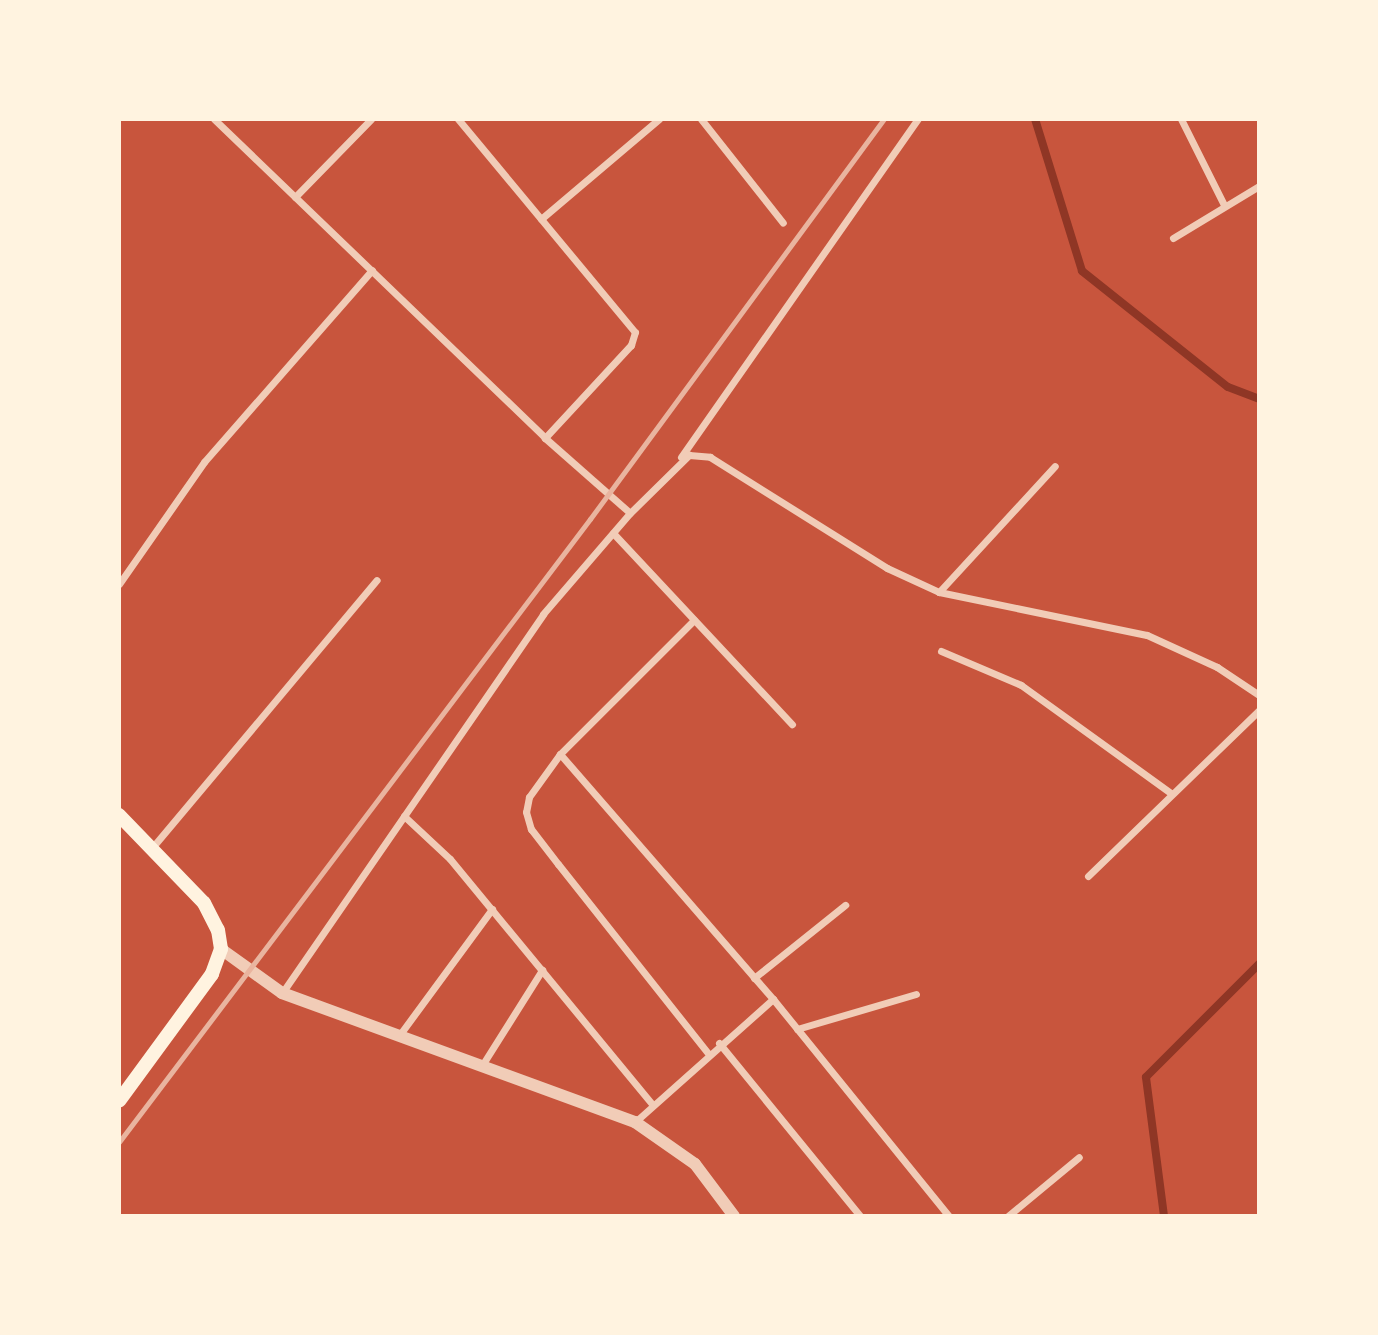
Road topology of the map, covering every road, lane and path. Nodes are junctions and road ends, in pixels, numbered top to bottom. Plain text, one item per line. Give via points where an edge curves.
1 (214, 119) edge
2 (371, 119) edge
3 (458, 119) edge
4 (659, 119) edge
5 (701, 119) edge
6 (918, 119) edge
7 (1181, 119) edge
8 (1259, 186) edge
9 (295, 197) junction
10 (1224, 205) junction
11 (541, 219) junction
12 (783, 223) dead end
13 (1173, 238) dead end
14 (372, 270) junction
15 (545, 438) junction
16 (677, 464) junction
17 (1055, 466) dead end
18 (630, 513) junction
19 (613, 533) junction
20 (377, 580) dead end
21 (119, 584) edge
22 (939, 592) junction
23 (694, 620) junction
24 (941, 651) dead end
25 (1259, 695) edge
26 (1259, 710) edge
27 (792, 724) dead end
28 (560, 754) junction
29 (1172, 794) junction
30 (119, 815) edge
31 (404, 816) junction
32 (151, 849) junction
33 (1088, 876) dead end
34 (845, 905) dead end
35 (492, 909) junction
36 (221, 949) junction
37 (542, 970) junction
38 (754, 978) junction
39 (282, 993) junction
40 (916, 994) dead end
41 (773, 999) junction
42 (797, 1029) junction
43 (398, 1037) junction
44 (719, 1043) junction
45 (708, 1053) junction
46 (481, 1067) junction
47 (119, 1101) edge
48 (653, 1105) junction
49 (635, 1122) junction
50 (1079, 1157) dead end
51 (734, 1216) edge
52 (860, 1216) edge
53 (948, 1216) edge
54 (1008, 1216) edge

1 - 9 street
2 - 9 street
3 - 11 street
4 - 11 street
5 - 12 street
6 - 16 street
7 - 10 street
8 - 10 street
9 - 14 street
10 - 13 street
11 - 15 street via 635,332 631,345
14 - 15 street
14 - 21 street via 204,462
15 - 18 street
16 - 18 street
16 - 22 street via 689,455 710,457 887,568
17 - 22 street
18 - 19 street
19 - 23 street
19 - 31 street via 543,614
20 - 32 street
22 - 25 street via 1147,635 1217,667
23 - 27 street
23 - 28 street
24 - 29 street via 1021,685
26 - 29 street
28 - 38 street
28 - 45 street via 529,797 526,812 531,829
29 - 33 street
30 - 32 main road
31 - 35 street
31 - 39 street
32 - 36 main road via 204,904 218,930
34 - 38 street
35 - 37 street
35 - 43 street
36 - 39 street
36 - 47 main road via 212,974
37 - 46 street
37 - 48 street
38 - 41 street
39 - 43 street
40 - 42 street
41 - 42 street
41 - 44 street
42 - 53 street
43 - 46 street
44 - 45 street
44 - 52 street
45 - 48 street
46 - 49 street
48 - 49 street
49 - 51 street via 695,1164
50 - 54 street

